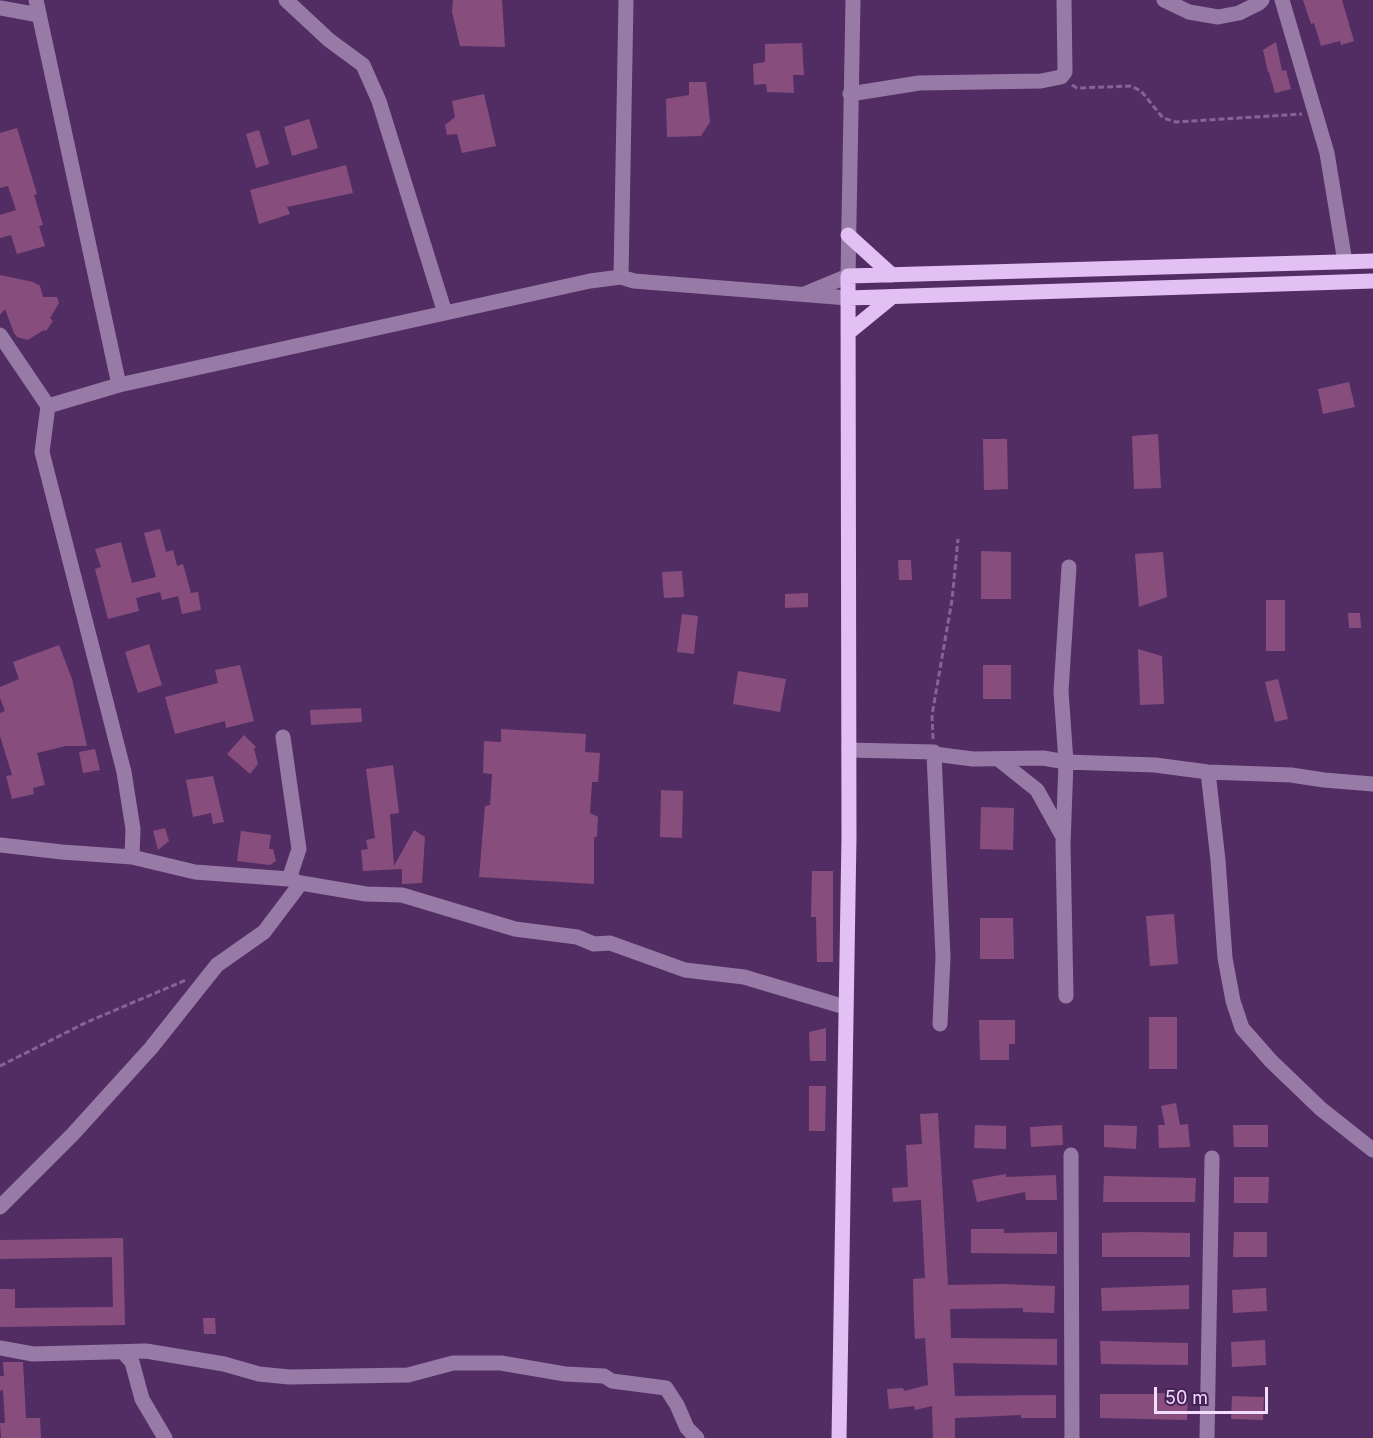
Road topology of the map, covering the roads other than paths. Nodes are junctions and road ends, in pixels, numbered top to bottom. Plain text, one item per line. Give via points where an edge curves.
1 (286, 0) edge
2 (626, 0) edge
3 (853, 0) edge
4 (1064, 0) edge
5 (1164, 0) edge
6 (1262, 0) edge
7 (1282, 0) edge
8 (37, 7) edge
9 (0, 8) edge
10 (850, 94) junction
11 (849, 235) junction
12 (1373, 261) edge
13 (1345, 262) junction
14 (1234, 266) junction
15 (892, 275) junction
16 (848, 276) junction
17 (621, 277) junction
18 (1373, 281) edge
19 (1236, 285) junction
20 (805, 294) junction
21 (891, 297) junction
22 (848, 298) junction
23 (446, 313) junction
24 (848, 333) junction
25 (0, 335) edge
26 (119, 385) junction
27 (48, 406) junction
28 (1069, 567) dead end
29 (283, 737) dead end
30 (849, 750) junction
31 (934, 753) junction
32 (998, 759) junction
33 (1066, 762) junction
34 (1208, 772) junction
35 (1373, 784) edge
36 (1063, 837) junction
37 (0, 845) edge
38 (132, 857) junction
39 (295, 881) junction
40 (1066, 996) dead end
41 (845, 1007) junction
42 (940, 1024) dead end
43 (1373, 1150) edge
44 (1071, 1155) dead end
45 (1212, 1158) dead end
46 (0, 1207) edge
47 (0, 1348) edge
48 (123, 1352) junction
49 (165, 1438) edge
50 (697, 1438) edge
51 (839, 1438) edge
52 (1072, 1438) edge
53 (1207, 1438) edge

1 - 23 street via 363,65 379,101
2 - 17 street
3 - 10 street
4 - 10 street via 1065,72 1061,76 1041,81 919,83
5 - 6 street via 1189,12 1218,17 1239,13
7 - 13 street via 1327,153
8 - 9 street
8 - 26 street
10 - 11 street
11 - 15 main road
11 - 16 street
12 - 13 main road
13 - 14 main road
14 - 15 main road
14 - 19 main road
15 - 16 main road
16 - 20 street
16 - 22 main road
17 - 20 street
17 - 23 street
18 - 19 main road
19 - 21 main road
20 - 22 street
21 - 22 main road
21 - 24 main road
22 - 24 main road
23 - 26 street
24 - 30 main road
25 - 27 street
26 - 27 street
27 - 38 street via 42,452 124,772 133,829
28 - 33 street via 1061,691
29 - 39 street via 299,849
30 - 31 street
30 - 41 main road
31 - 32 street
31 - 42 street via 943,957
32 - 33 street
32 - 36 street via 1037,790
33 - 34 street via 1155,765
33 - 36 street
34 - 35 street via 1291,775
34 - 43 street via 1225,958 1242,1028 1321,1108
36 - 40 street
37 - 38 street
38 - 39 street via 195,872
39 - 41 street via 366,894 402,895 515,929 577,937 594,944 610,943 685,970 744,977
39 - 46 street via 264,932 217,965 151,1048
41 - 51 main road
44 - 52 street
45 - 53 street
47 - 48 street via 33,1354
48 - 49 street via 132,1362 142,1399
48 - 50 street via 146,1351 289,1377 408,1375 453,1363 501,1363 604,1377 666,1388 687,1428

